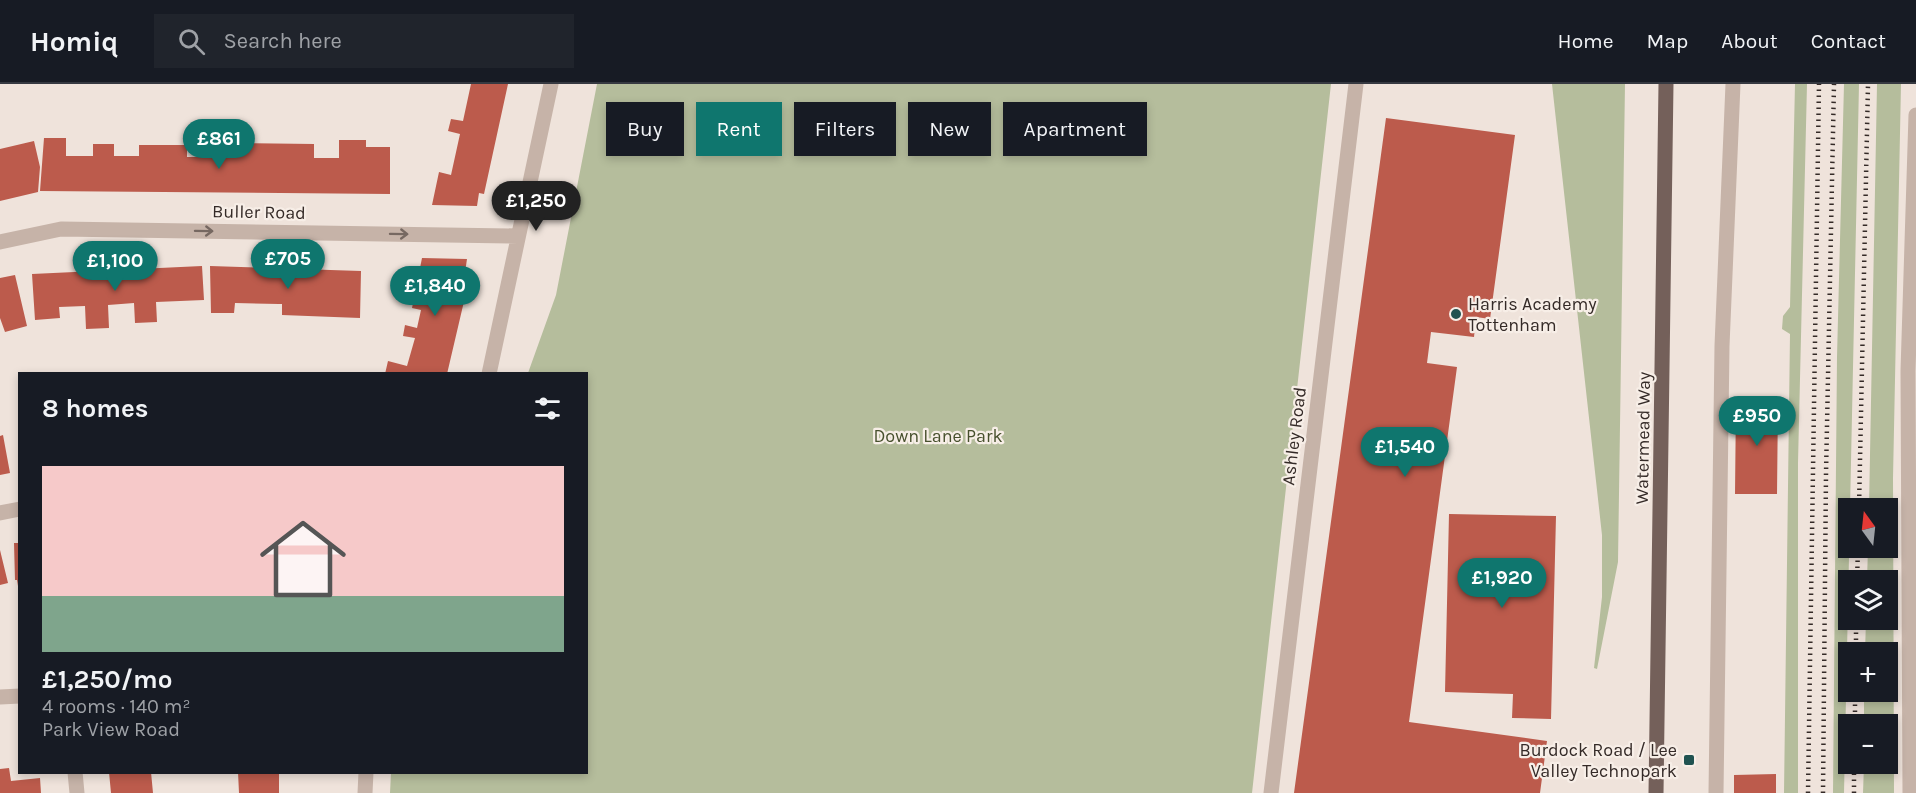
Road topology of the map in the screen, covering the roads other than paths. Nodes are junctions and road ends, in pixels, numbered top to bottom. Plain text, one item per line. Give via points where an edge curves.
1 (551, 84) edge
2 (1356, 84) edge
3 (1666, 84) edge
4 (1733, 84) edge
5 (1916, 115) edge
6 (518, 236) junction
7 (0, 243) edge
8 (489, 372) edge
9 (18, 509) edge
10 (0, 513) edge
11 (18, 696) edge
12 (0, 697) edge
13 (75, 774) edge
14 (366, 774) edge
15 (77, 793) edge
16 (365, 793) edge
17 (1271, 793) edge
18 (1656, 793) edge
19 (1716, 793) edge
20 (1910, 793) edge

1 - 6 street
2 - 17 street, Ashley Road
3 - 18 main road, Watermead Way
4 - 19 street via 1722,346
5 - 20 street via 1908,371
7 -> 6 street, Buller Road via 61,229
6 - 8 street
9 - 10 street
11 - 12 street
13 - 15 street
14 - 16 street

